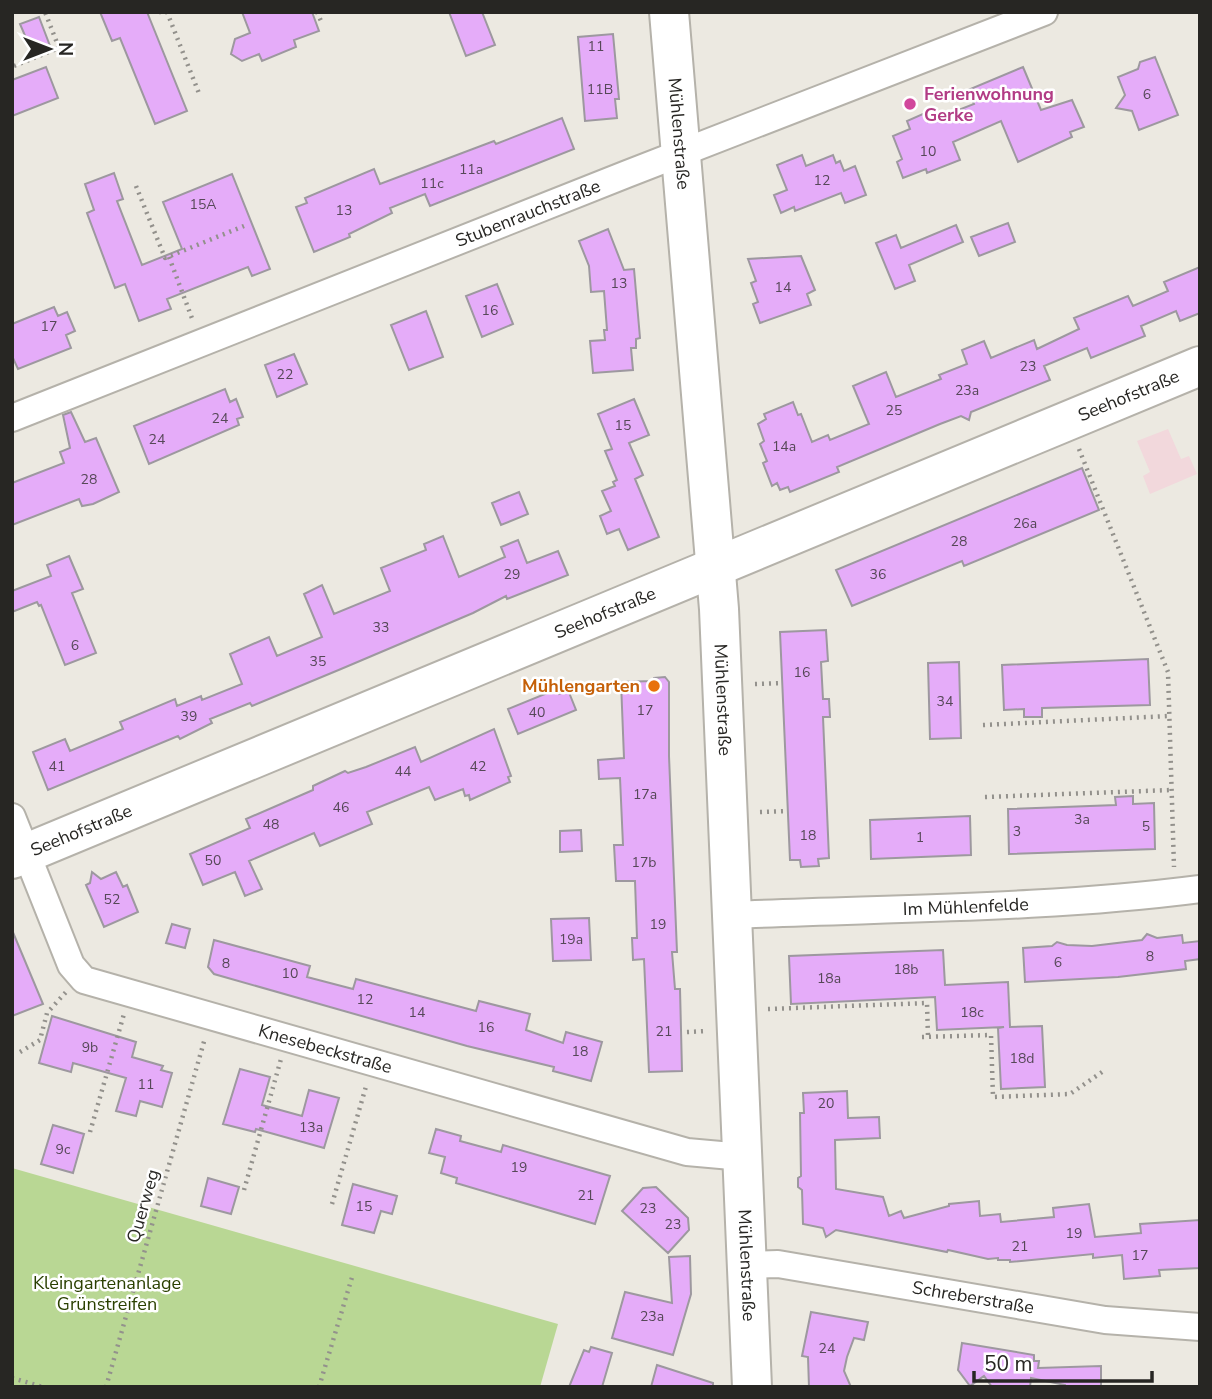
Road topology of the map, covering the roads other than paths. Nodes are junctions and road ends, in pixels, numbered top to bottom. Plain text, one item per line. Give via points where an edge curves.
1 (669, 12) edge
2 (1044, 12) edge
3 (681, 153) junction
4 (1200, 366) edge
5 (12, 418) edge
6 (716, 567) junction
7 (12, 817) edge
8 (20, 856) edge
9 (1200, 889) edge
10 (732, 915) junction
11 (743, 1157) junction
12 (747, 1265) junction
13 (1200, 1327) edge
14 (752, 1387) edge

1 - 3 street, Mühlenstraße
2 - 3 street, Stubenrauchstraße
3 - 5 street, Stubenrauchstraße
3 - 6 street, Mühlenstraße
4 - 6 street, Seehofstraße
6 - 8 street, Seehofstraße
6 - 10 street, Mühlenstraße
7 - 8 street, Knesebeckstraße
8 - 11 street, Knesebeckstraße via 71,965 84,980 687,1152
9 - 10 street, Im Mühlenfelde via 1069,901
10 - 11 street, Mühlenstraße
11 - 12 street, Mühlenstraße
12 - 13 street, Schreberstraße via 778,1264 1105,1320
12 - 14 street, Mühlenstraße

